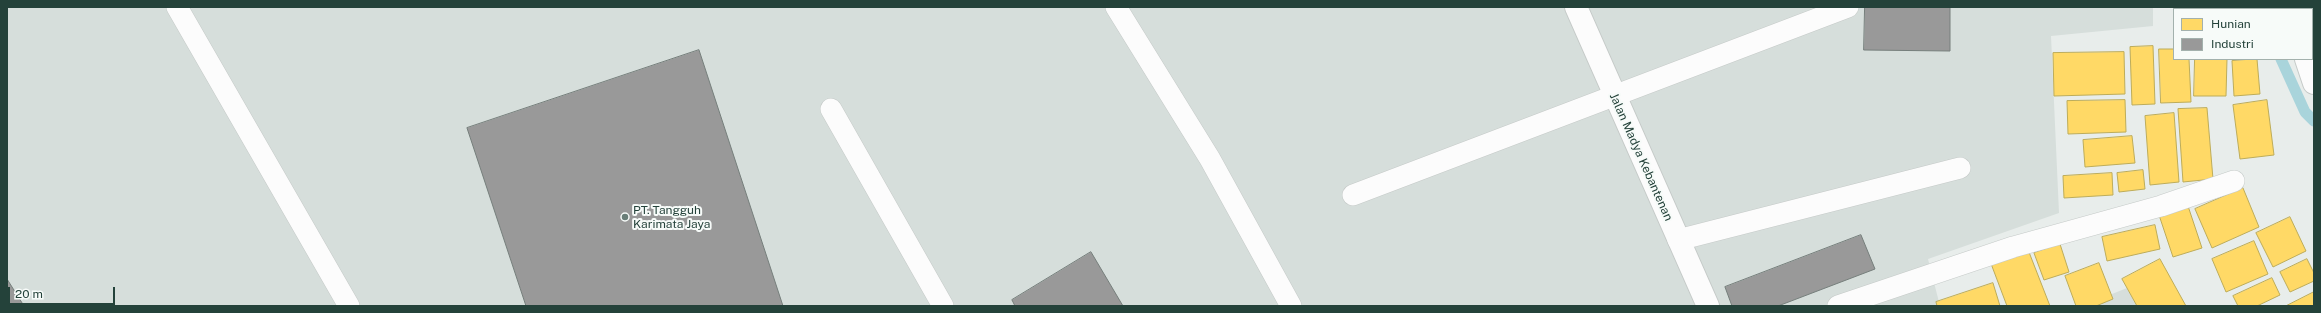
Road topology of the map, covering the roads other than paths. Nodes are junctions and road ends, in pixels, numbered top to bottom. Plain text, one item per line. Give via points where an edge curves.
1 (176, 7) edge
2 (1116, 7) edge
3 (1576, 7) edge
4 (1848, 7) edge
5 (2306, 60) edge
6 (2314, 83) edge
7 (1614, 97) junction
8 (831, 109) dead end
9 (1960, 168) dead end
10 (2234, 181) dead end
11 (1352, 195) dead end
12 (1678, 240) junction
13 (349, 306) edge
14 (943, 306) edge
15 (1291, 306) edge
16 (1708, 306) edge
17 (1838, 306) edge

1 - 13 lane
2 - 15 lane via 1210,159
3 - 7 street, Jalan Madya Kebantenan
4 - 7 lane
5 - 6 street
7 - 11 lane
7 - 12 street, Jalan Madya Kebantenan
8 - 14 lane
9 - 12 lane
10 - 17 lane via 2161,206 2013,247
12 - 16 street, Jalan Madya Kebantenan

